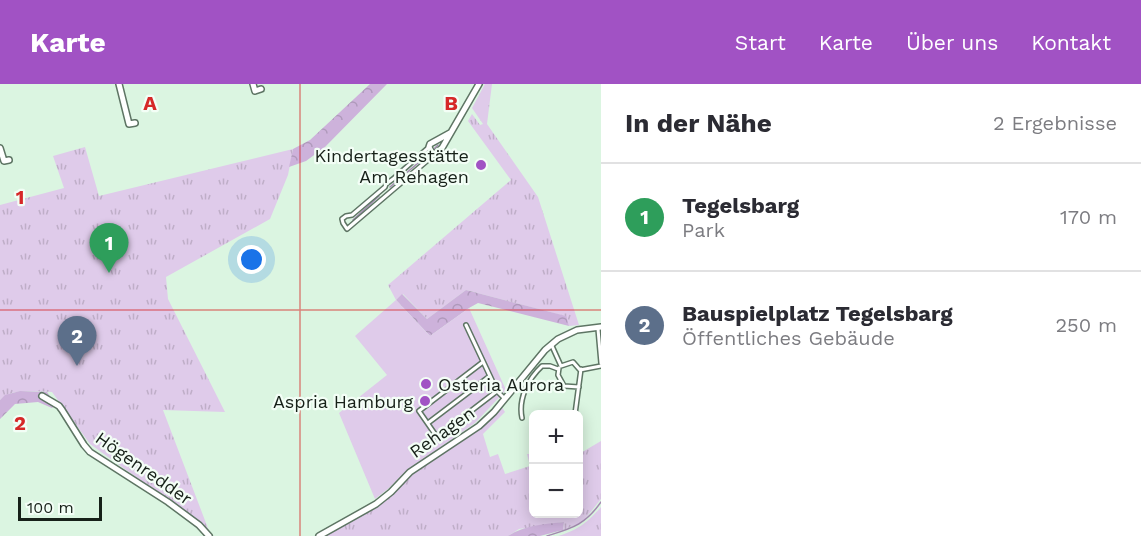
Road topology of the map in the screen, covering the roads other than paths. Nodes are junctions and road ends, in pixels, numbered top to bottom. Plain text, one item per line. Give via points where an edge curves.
1 (119, 84) edge
2 (253, 84) edge
3 (477, 84) edge
4 (261, 89) dead end
5 (135, 123) dead end
6 (450, 134) junction
7 (429, 147) junction
8 (0, 148) edge
9 (435, 154) junction
10 (9, 160) dead end
11 (385, 187) junction
12 (390, 192) junction
13 (466, 325) dead end
14 (599, 327) edge
15 (551, 345) junction
16 (483, 362) junction
17 (601, 364) edge
18 (561, 366) junction
19 (558, 369) junction
20 (581, 369) junction
21 (490, 376) junction
22 (579, 387) junction
23 (497, 391) junction
24 (42, 396) dead end
25 (504, 398) junction
26 (576, 410) edge
27 (522, 418) dead end
28 (428, 423) junction
29 (209, 536) edge
30 (319, 536) edge

1 - 5 street via 129,124
2 - 4 street via 255,91
3 - 6 street
6 - 7 street
6 - 9 street
7 - 9 street
7 - 11 lane
8 - 10 street via 4,161
9 - 12 lane
11 - 12 lane
11 - 12 lane via 342,219 347,229
13 - 16 lane
14 - 15 street, Rehagen via 577,330
14 - 17 lane
15 - 18 lane
15 - 25 street, Rehagen
16 - 21 lane
16 - 28 lane via 419,411
17 - 20 lane
18 - 19 lane
18 - 20 lane via 573,362
19 - 22 lane via 564,386
19 - 27 lane via 542,366 532,377 520,410
20 - 22 lane
21 - 23 lane
21 - 28 lane
22 - 26 lane
23 - 25 lane
23 - 28 lane via 437,437
24 - 29 street, Högenredder via 59,406 87,449 168,502
25 - 30 street, Rehagen via 479,426 410,472 376,504

